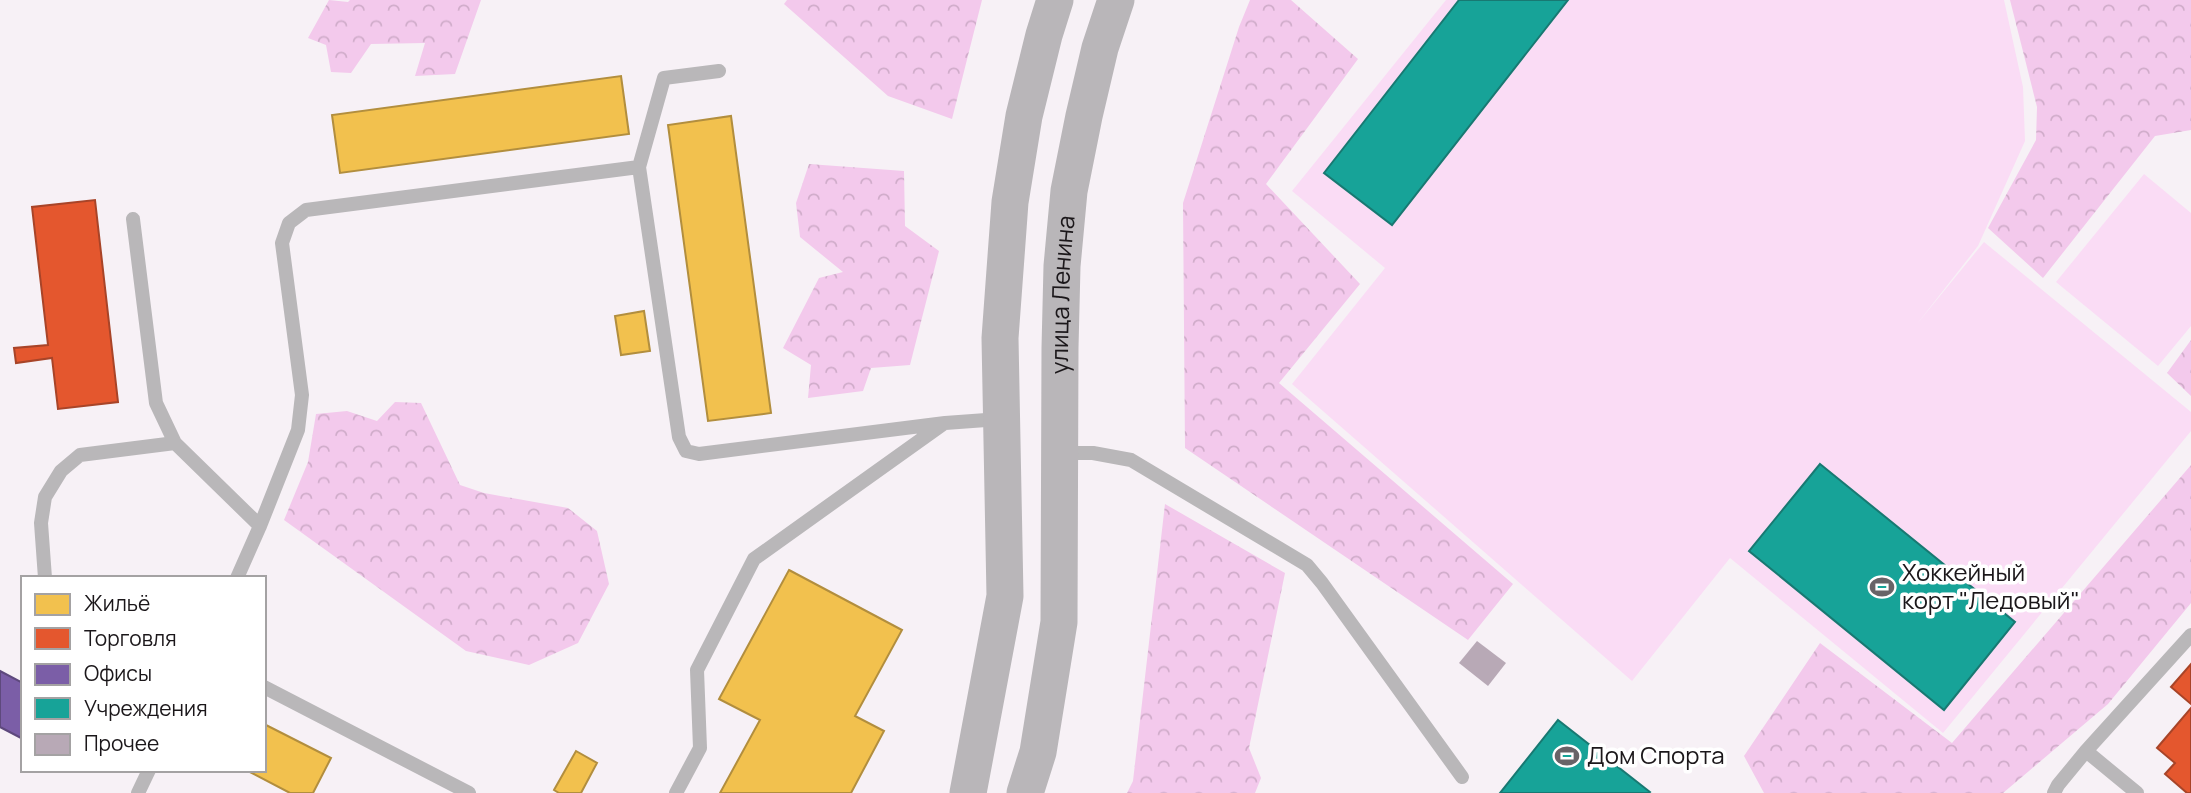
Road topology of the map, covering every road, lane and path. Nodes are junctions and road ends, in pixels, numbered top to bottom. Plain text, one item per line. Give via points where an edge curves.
1 (1055, 0) edge
2 (1116, 0) edge
3 (719, 71) dead end
4 (639, 167) junction
5 (133, 219) dead end
6 (1001, 419) junction
7 (945, 424) junction
8 (174, 443) junction
9 (1059, 453) junction
10 (260, 526) junction
11 (45, 576) edge
12 (238, 576) edge
13 (1005, 596) junction
14 (1060, 597) junction
15 (2191, 635) edge
16 (266, 688) edge
17 (2086, 751) junction
18 (148, 772) edge
19 (1462, 777) dead end
20 (138, 793) edge
21 (469, 793) edge
22 (676, 793) edge
23 (968, 793) edge
24 (1025, 793) edge
25 (2054, 793) edge
26 (2137, 793) edge

1 - 6 street via 1024,116 1010,202 1000,338
2 - 9 street, улица Ленина via 1100,48 1069,191 1062,266
3 - 4 lane via 664,78
4 - 7 lane via 679,437 687,451 699,454
4 - 10 lane via 306,210 289,223 282,243 302,395 298,430
5 - 8 lane via 156,403
6 - 7 lane
6 - 13 street
7 - 22 lane via 754,559 697,670 700,748
8 - 10 lane
8 - 11 lane via 80,455 61,471 45,497 41,523
9 - 14 street, улица Ленина
9 - 19 lane via 1131,460 1307,565
10 - 12 lane
13 - 14 street
13 - 23 street
14 - 24 street, улица Ленина via 1038,752
15 - 17 lane
16 - 21 lane
17 - 25 lane
17 - 26 lane
18 - 20 lane

